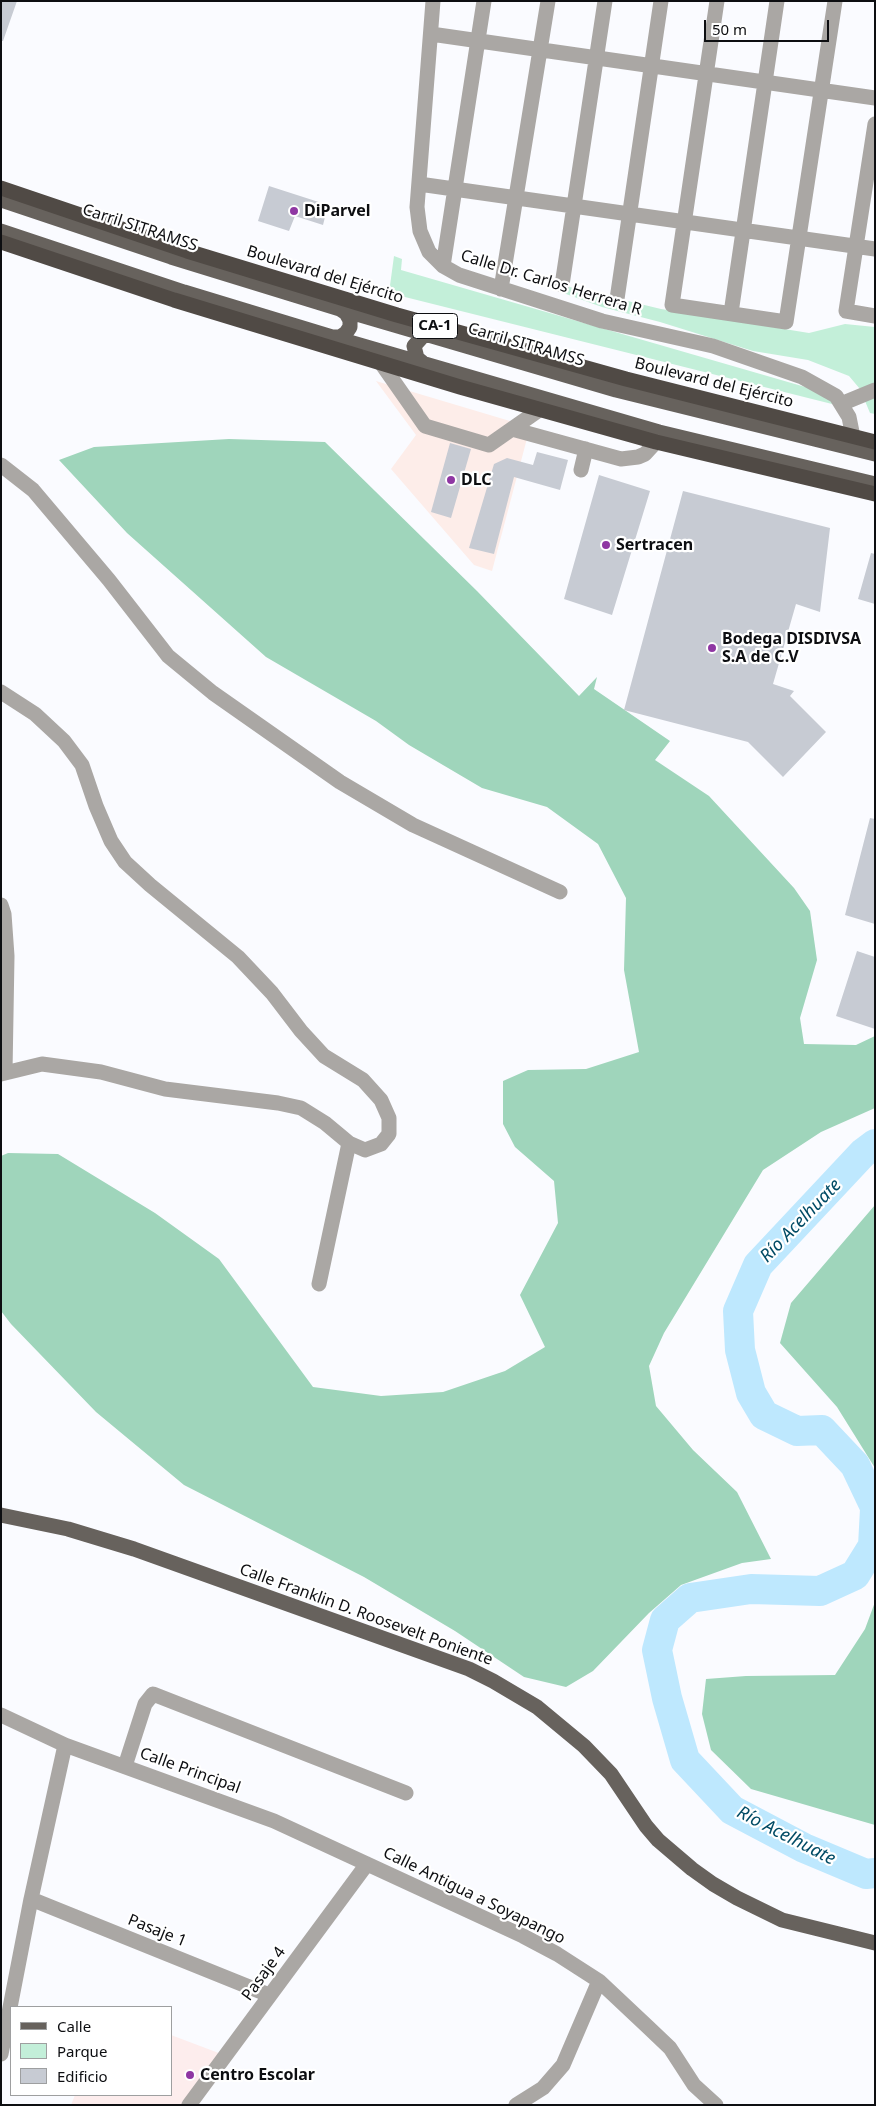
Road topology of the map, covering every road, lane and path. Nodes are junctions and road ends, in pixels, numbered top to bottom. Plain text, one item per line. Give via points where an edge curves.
1 (433, 1) edge
2 (484, 1) edge
3 (548, 1) edge
4 (605, 1) edge
5 (661, 1) edge
6 (717, 1) edge
7 (777, 1) edge
8 (835, 1) edge
9 (431, 34) junction
10 (478, 40) junction
11 (540, 50) junction
12 (596, 58) junction
13 (652, 66) junction
14 (706, 74) junction
15 (765, 82) junction
16 (822, 90) junction
17 (875, 98) edge
18 (875, 124) edge
19 (419, 184) junction
20 (1, 188) edge
21 (455, 190) junction
22 (516, 198) junction
23 (1, 200) edge
24 (574, 206) junction
25 (630, 214) junction
26 (684, 222) junction
27 (742, 230) junction
28 (1, 231) edge
29 (799, 238) junction
30 (1, 242) edge
31 (856, 247) junction
32 (875, 249) edge
33 (443, 266) junction
34 (562, 285) dead end
35 (501, 289) junction
36 (617, 299) dead end
37 (340, 309) junction
38 (731, 313) junction
39 (875, 316) edge
40 (429, 335) junction
41 (332, 338) junction
42 (422, 362) junction
43 (382, 363) junction
44 (875, 390) edge
45 (841, 404) junction
46 (540, 410) junction
47 (512, 429) junction
48 (853, 437) junction
49 (656, 442) junction
50 (875, 442) edge
51 (586, 449) junction
52 (875, 454) edge
53 (1, 465) edge
54 (581, 470) dead end
55 (875, 484) edge
56 (875, 494) edge
57 (1, 692) edge
58 (560, 892) dead end
59 (1, 905) edge
60 (3, 1073) edge
61 (349, 1143) junction
62 (318, 1284) dead end
63 (1, 1515) edge
64 (1, 1715) edge
65 (65, 1745) junction
66 (125, 1766) junction
67 (406, 1793) dead end
68 (367, 1864) junction
69 (31, 1899) junction
70 (875, 1943) edge
71 (599, 1982) junction
72 (269, 1995) junction
73 (14, 2006) edge
74 (8, 2040) edge
75 (1, 2054) edge
76 (189, 2105) edge
77 (516, 2105) edge
78 (716, 2105) edge

1 - 9 street, Calle Dr. Carlos Herrera R
2 - 10 street
3 - 11 street
4 - 12 street
5 - 13 street
6 - 14 street
7 - 15 street
8 - 16 street
9 - 10 street
9 - 19 street, Calle Dr. Carlos Herrera R
10 - 11 street
10 - 21 street
11 - 12 street
11 - 22 street
12 - 13 street
12 - 24 street
13 - 14 street
13 - 25 street
14 - 15 street
14 - 26 street
15 - 16 street
15 - 27 street
16 - 17 street
16 - 29 street
18 - 31 street
19 - 21 street
19 - 33 street, Calle Dr. Carlos Herrera R via 416,207 420,231 429,252
20 - 48 highway, Boulevard del Ejército / CA-1 via 187,251 397,315 626,379
21 - 22 street
21 - 33 street
22 - 24 street
22 - 35 street
23 - 37 main road, Carril SITRAMSS
24 - 25 street
24 - 34 street
25 - 26 street
25 - 36 street
26 - 27 street
26 - 38 street via 672,305
27 - 29 street
27 - 38 street
28 - 41 main road
29 - 31 street
29 - 38 street via 786,322
30 - 43 highway via 174,300
31 - 32 street
31 - 39 street via 846,311
33 - 35 street, Calle Dr. Carlos Herrera R via 458,275
35 - 45 street, Calle Dr. Carlos Herrera R via 602,321 713,346 802,377 836,396
37 - 40 main road, Carril SITRAMSS
37 - 41 main road via 350,320 350,327 340,337
40 - 42 main road via 423,336 414,346 414,352
40 - 52 main road, Carril SITRAMSS via 616,390
41 - 42 main road
42 - 55 main road via 659,432
43 - 46 highway
43 - 47 street via 425,426 489,445
44 - 45 street
45 - 48 street, Calle Dr. Carlos Herrera R via 849,417
46 - 47 street
46 - 49 highway
47 - 51 street
48 - 50 highway, Boulevard del Ejército / CA-1
49 - 51 street via 645,454 631,459
49 - 56 highway
51 - 54 street
53 - 58 street via 33,490 110,580 168,656 213,693 340,782 413,825
57 - 61 street via 35,714 64,741 82,765 111,841 125,862 238,956 324,1056 363,1080 381,1100 389,1118 389,1134 381,1144 364,1150
59 - 60 street via 7,956
60 - 61 street via 42,1064 101,1072 165,1089 278,1103 301,1108
61 - 62 street
63 - 70 main road, Calle Franklin D. Roosevelt Poniente via 68,1529 134,1549 469,1669 537,1707 578,1741 610,1774 658,1840 713,1884 782,1920
64 - 65 street, Calle Principal
65 - 66 street, Calle Principal
65 - 69 street
66 - 67 street via 145,1704 153,1694
66 - 68 street, Calle Principal via 244,1809
68 - 71 street, Calle Antigua a Soyapango via 523,1936
68 - 72 street, Pasaje 4
69 - 72 street, Pasaje 1
69 - 73 street
71 - 77 street via 563,2065 543,2088
71 - 78 street, Calle Antigua a Soyapango via 670,2048 694,2084
72 - 76 street, Pasaje 4
74 - 75 street

